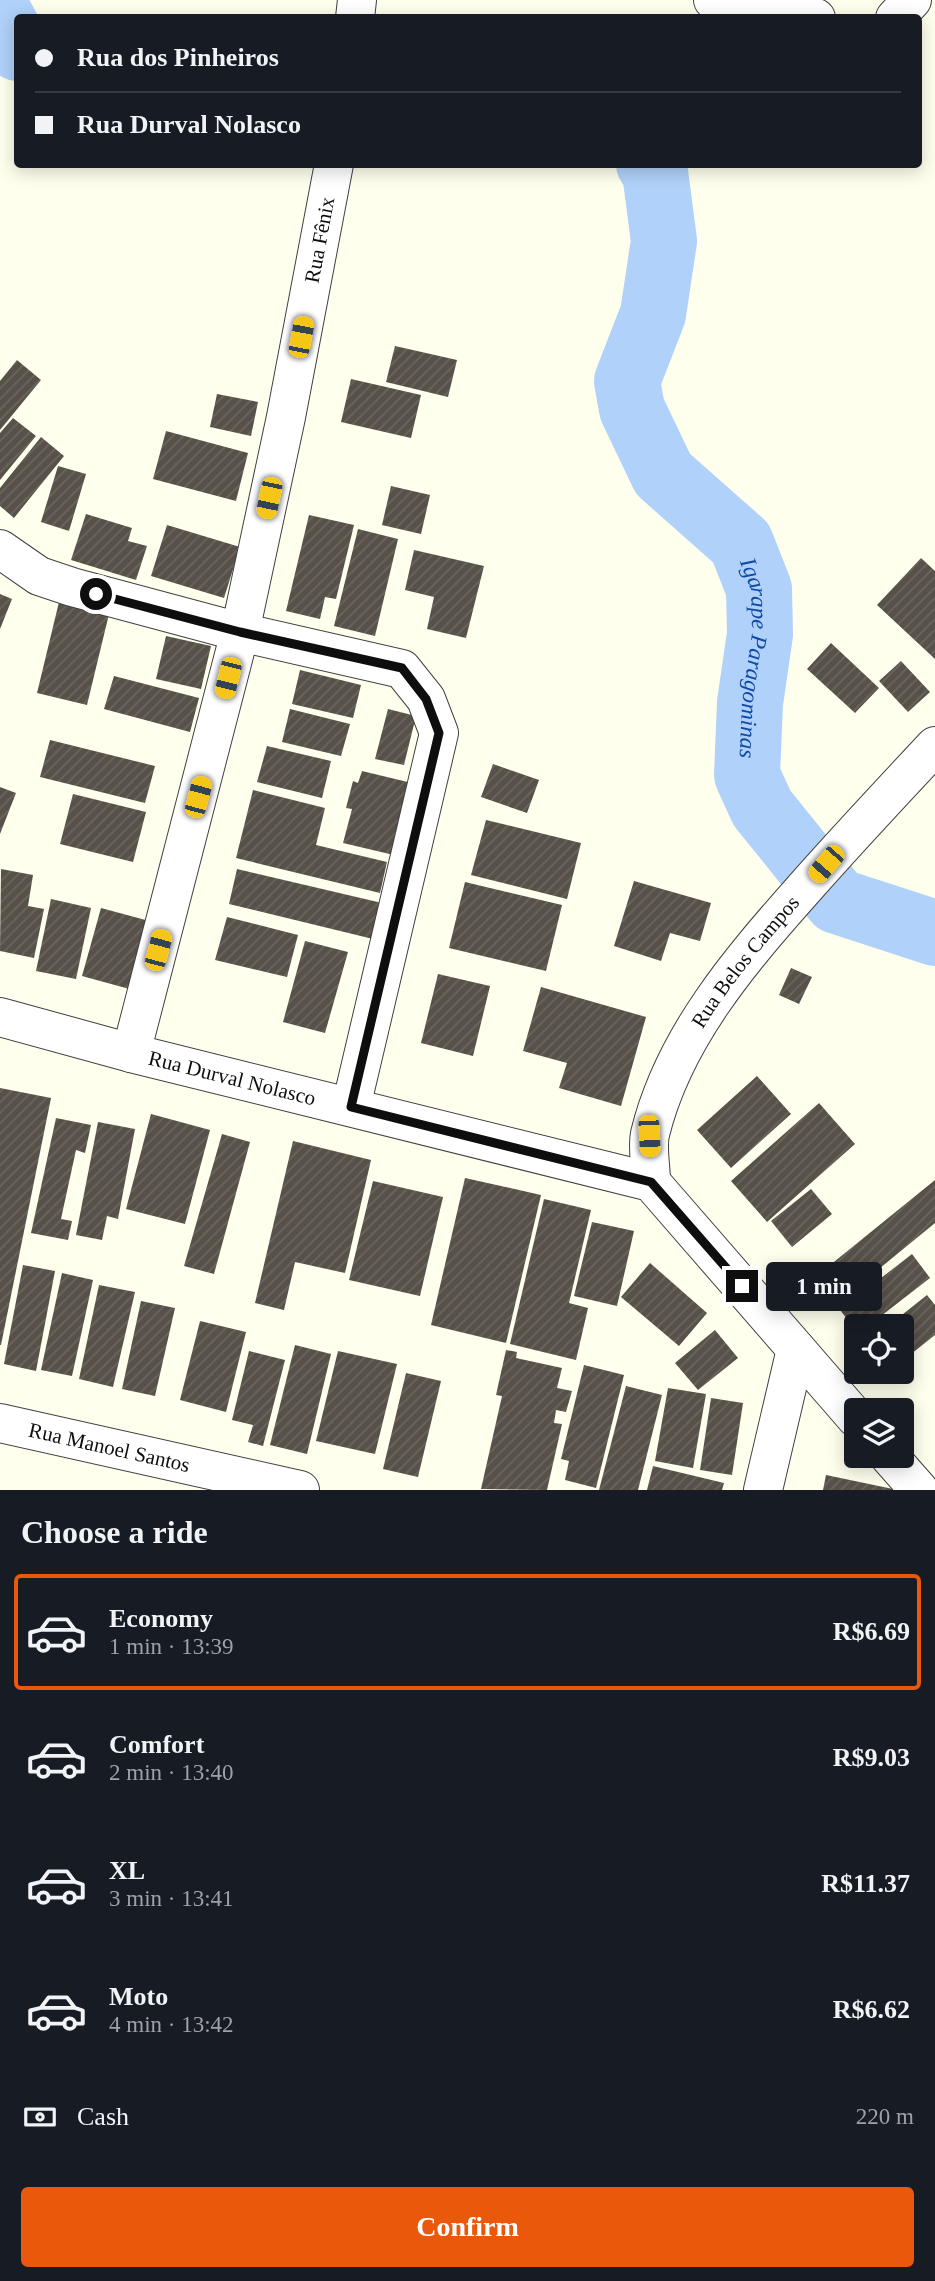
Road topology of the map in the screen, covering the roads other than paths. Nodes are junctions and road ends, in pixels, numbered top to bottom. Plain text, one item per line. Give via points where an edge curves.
1 (713, 0) edge
2 (912, 0) edge
3 (793, 14) edge
4 (899, 14) edge
5 (333, 171) edge
6 (0, 549) edge
7 (240, 632) junction
8 (935, 746) edge
9 (0, 1017) edge
10 (131, 1053) junction
11 (351, 1107) junction
12 (651, 1182) junction
13 (796, 1349) junction
14 (844, 1404) edge
15 (0, 1423) edge
16 (900, 1468) edge
17 (300, 1490) edge
18 (763, 1490) edge
19 (919, 1490) edge

1 - 3 street
2 - 4 street
5 - 7 street, Rua Fênix
6 - 7 street via 39,576
7 - 10 street, Rua Fênix
7 - 11 street via 402,668 426,699 439,733
8 - 12 street, Rua Belos Campos via 769,928 705,1012 668,1080 649,1136
9 - 10 street, Rua Durval Nolasco
10 - 11 street, Rua Durval Nolasco
11 - 12 street, Rua Durval Nolasco
12 - 13 street
13 - 14 street
13 - 18 street
15 - 17 street, Rua Manoel Santos
16 - 19 street

